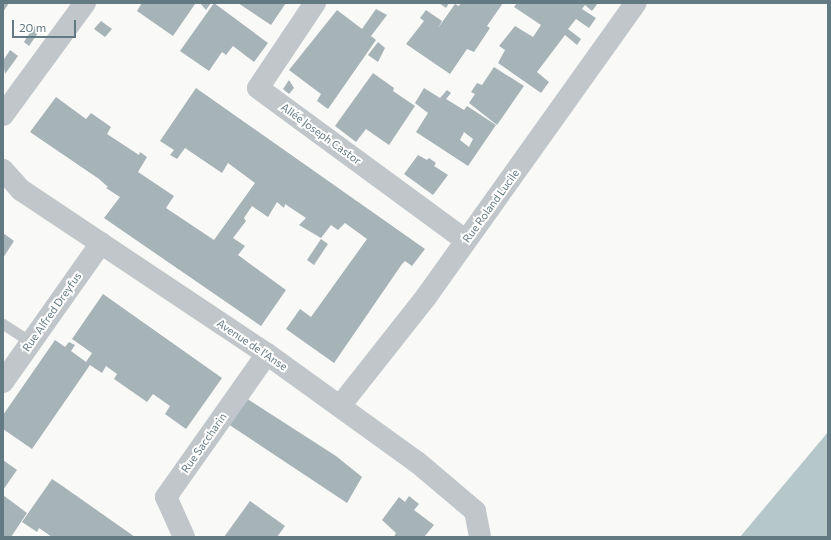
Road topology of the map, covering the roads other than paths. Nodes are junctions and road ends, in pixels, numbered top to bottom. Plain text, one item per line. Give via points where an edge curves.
1 (86, 3) edge
2 (316, 3) edge
3 (636, 3) edge
4 (3, 115) edge
5 (3, 170) edge
6 (466, 241) junction
7 (101, 243) junction
8 (3, 324) edge
9 (31, 342) junction
10 (267, 354) junction
11 (3, 382) edge
12 (340, 406) junction
13 (184, 537) edge
14 (480, 537) edge

1 - 4 street
2 - 6 street, Allée Joseph Castor via 258,88
3 - 6 street, Rue Roland Lucile
5 - 7 street, Avenue de l'Anse via 21,190
6 - 12 street, Rue Roland Lucile via 426,297
7 - 9 street, Rue Alfred Dreyfus
7 - 10 street, Avenue de l'Anse
8 - 9 lane
9 - 11 street, Rue Alfred Dreyfus
10 - 12 street, Avenue de l'Anse
10 - 13 street, Rue Saccharin via 166,497
12 - 14 street, Avenue de l'Anse via 417,462 475,511

